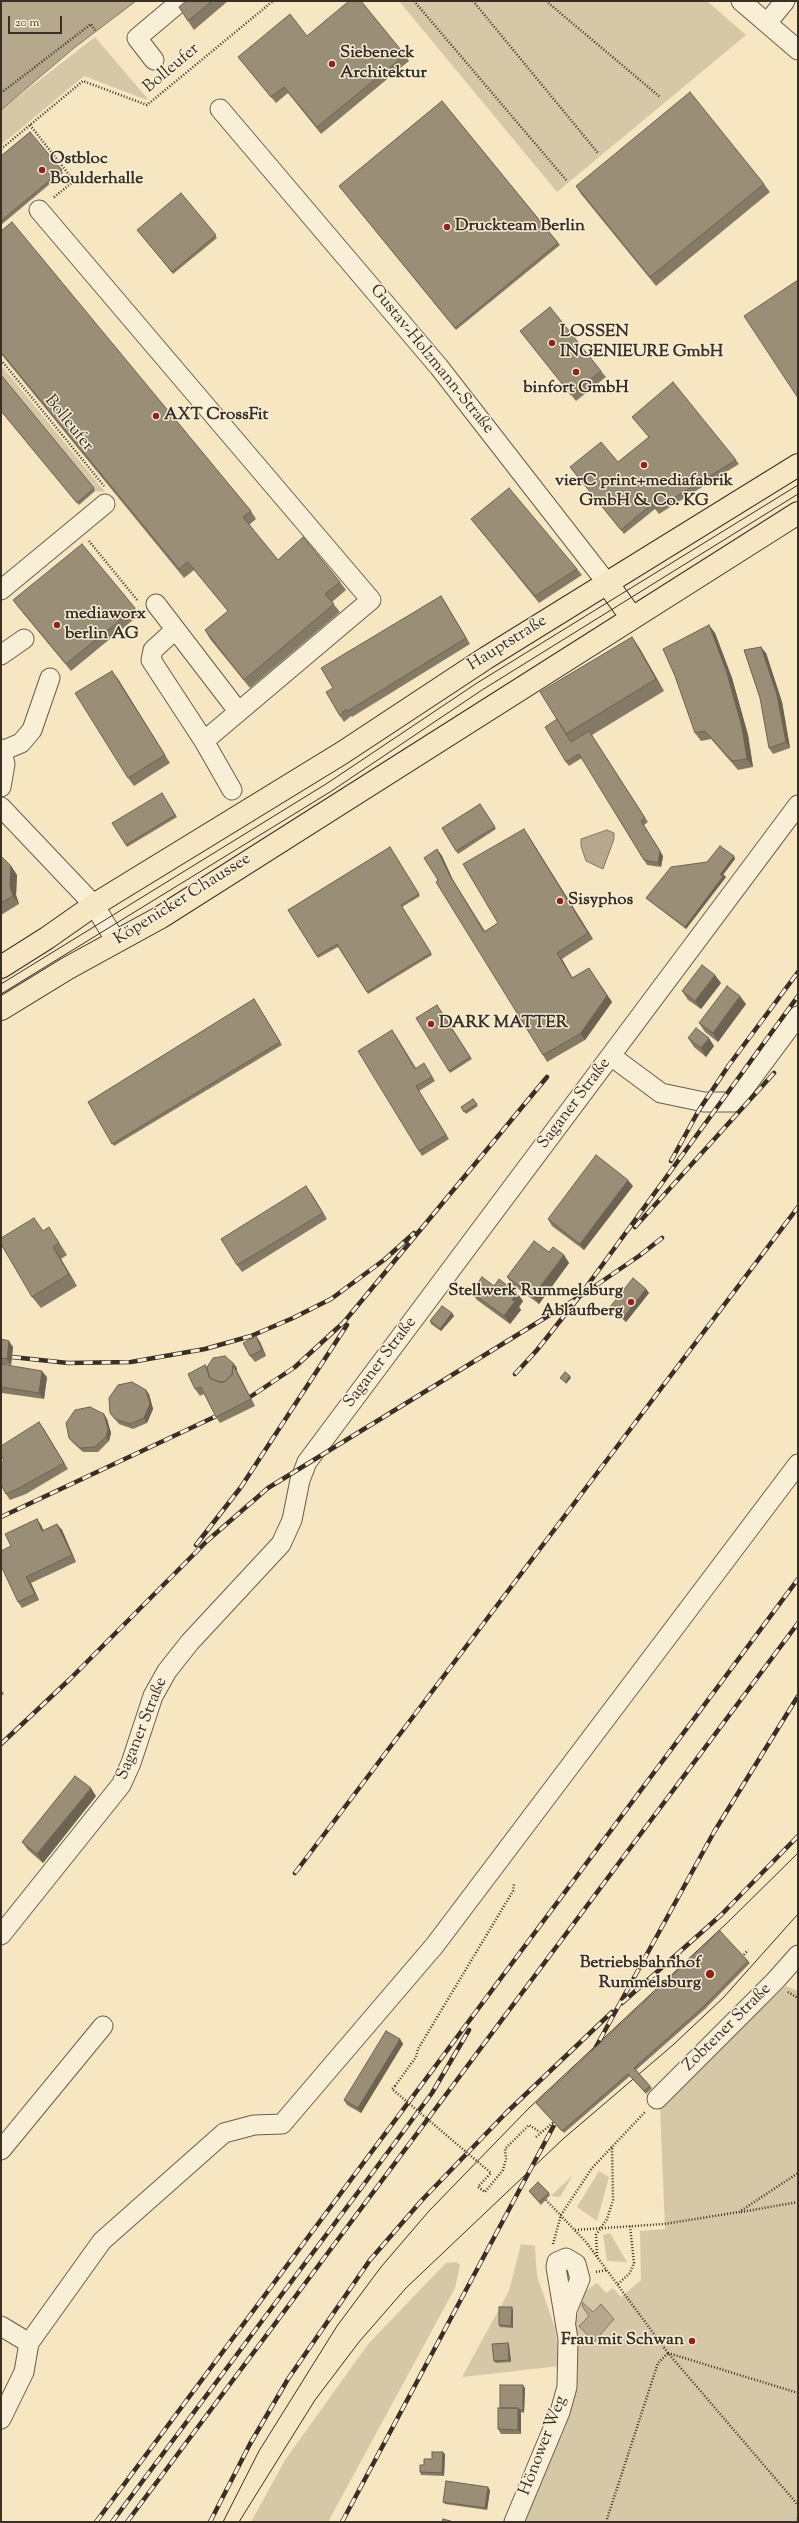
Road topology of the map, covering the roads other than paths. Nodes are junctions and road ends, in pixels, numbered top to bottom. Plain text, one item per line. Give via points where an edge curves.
1 (181, 1) edge
2 (740, 1) edge
3 (784, 1) edge
4 (767, 23) junction
5 (798, 50) edge
6 (154, 60) dead end
7 (220, 109) dead end
8 (39, 210) road end
9 (798, 465) edge
10 (105, 504) road end
11 (798, 512) edge
12 (607, 583) junction
13 (1, 590) edge
14 (156, 604) dead end
15 (632, 618) junction
16 (175, 630) junction
17 (24, 639) dead end
18 (1, 655) edge
19 (50, 678) dead end
20 (238, 711) junction
21 (204, 741) junction
22 (2, 750) edge
23 (1, 787) edge
24 (232, 790) dead end
25 (798, 805) edge
26 (1, 807) edge
27 (94, 905) junction
28 (116, 942) junction
29 (1, 967) edge
30 (1, 1009) edge
31 (798, 1016) edge
32 (611, 1056) junction
33 (798, 1464) edge
34 (1, 1935) edge
35 (798, 1955) edge
36 (104, 2026) dead end
37 (657, 2099) road end
38 (1, 2150) edge
39 (556, 2274) dead end
40 (1, 2326) edge
41 (29, 2343) junction
42 (1, 2419) edge
43 (514, 2522) edge

1 - 6 street via 137,38
2 - 4 street
3 - 4 street
4 - 5 street
7 - 12 street, Gustav-Holzmann-Straße via 439,367
8 - 20 street via 371,600
9 - 12 main road, Hauptstraße
10 - 13 street
11 - 15 main road
12 - 15 main road, Gustav-Holzmann-Straße
12 - 27 main road, Hauptstraße via 469,669 342,753
14 - 16 street
15 - 28 main road, Köpenicker Chaussee via 161,917
16 - 20 street
16 - 21 street via 153,650 151,660
17 - 18 street
19 - 22 street via 32,730 21,743
20 - 21 street
21 - 24 street
22 - 23 street via 5,764
25 - 32 street, Saganer Straße
26 - 27 street
27 - 28 street
27 - 29 main road
28 - 30 main road, Köpenicker Chaussee
31 - 32 street via 734,1102 704,1102 661,1093
32 - 34 street, Saganer Straße via 307,1462 300,1480 292,1520 280,1544 190,1642 167,1671 153,1696 121,1785
33 - 41 street via 435,1945 282,2124 254,2125 224,2133 102,2241
35 - 37 street, Zobtener Straße
36 - 38 street
39 - 43 street, Hönower Weg via 566,2321 569,2357 565,2398
40 - 41 street
41 - 42 street via 24,2372

